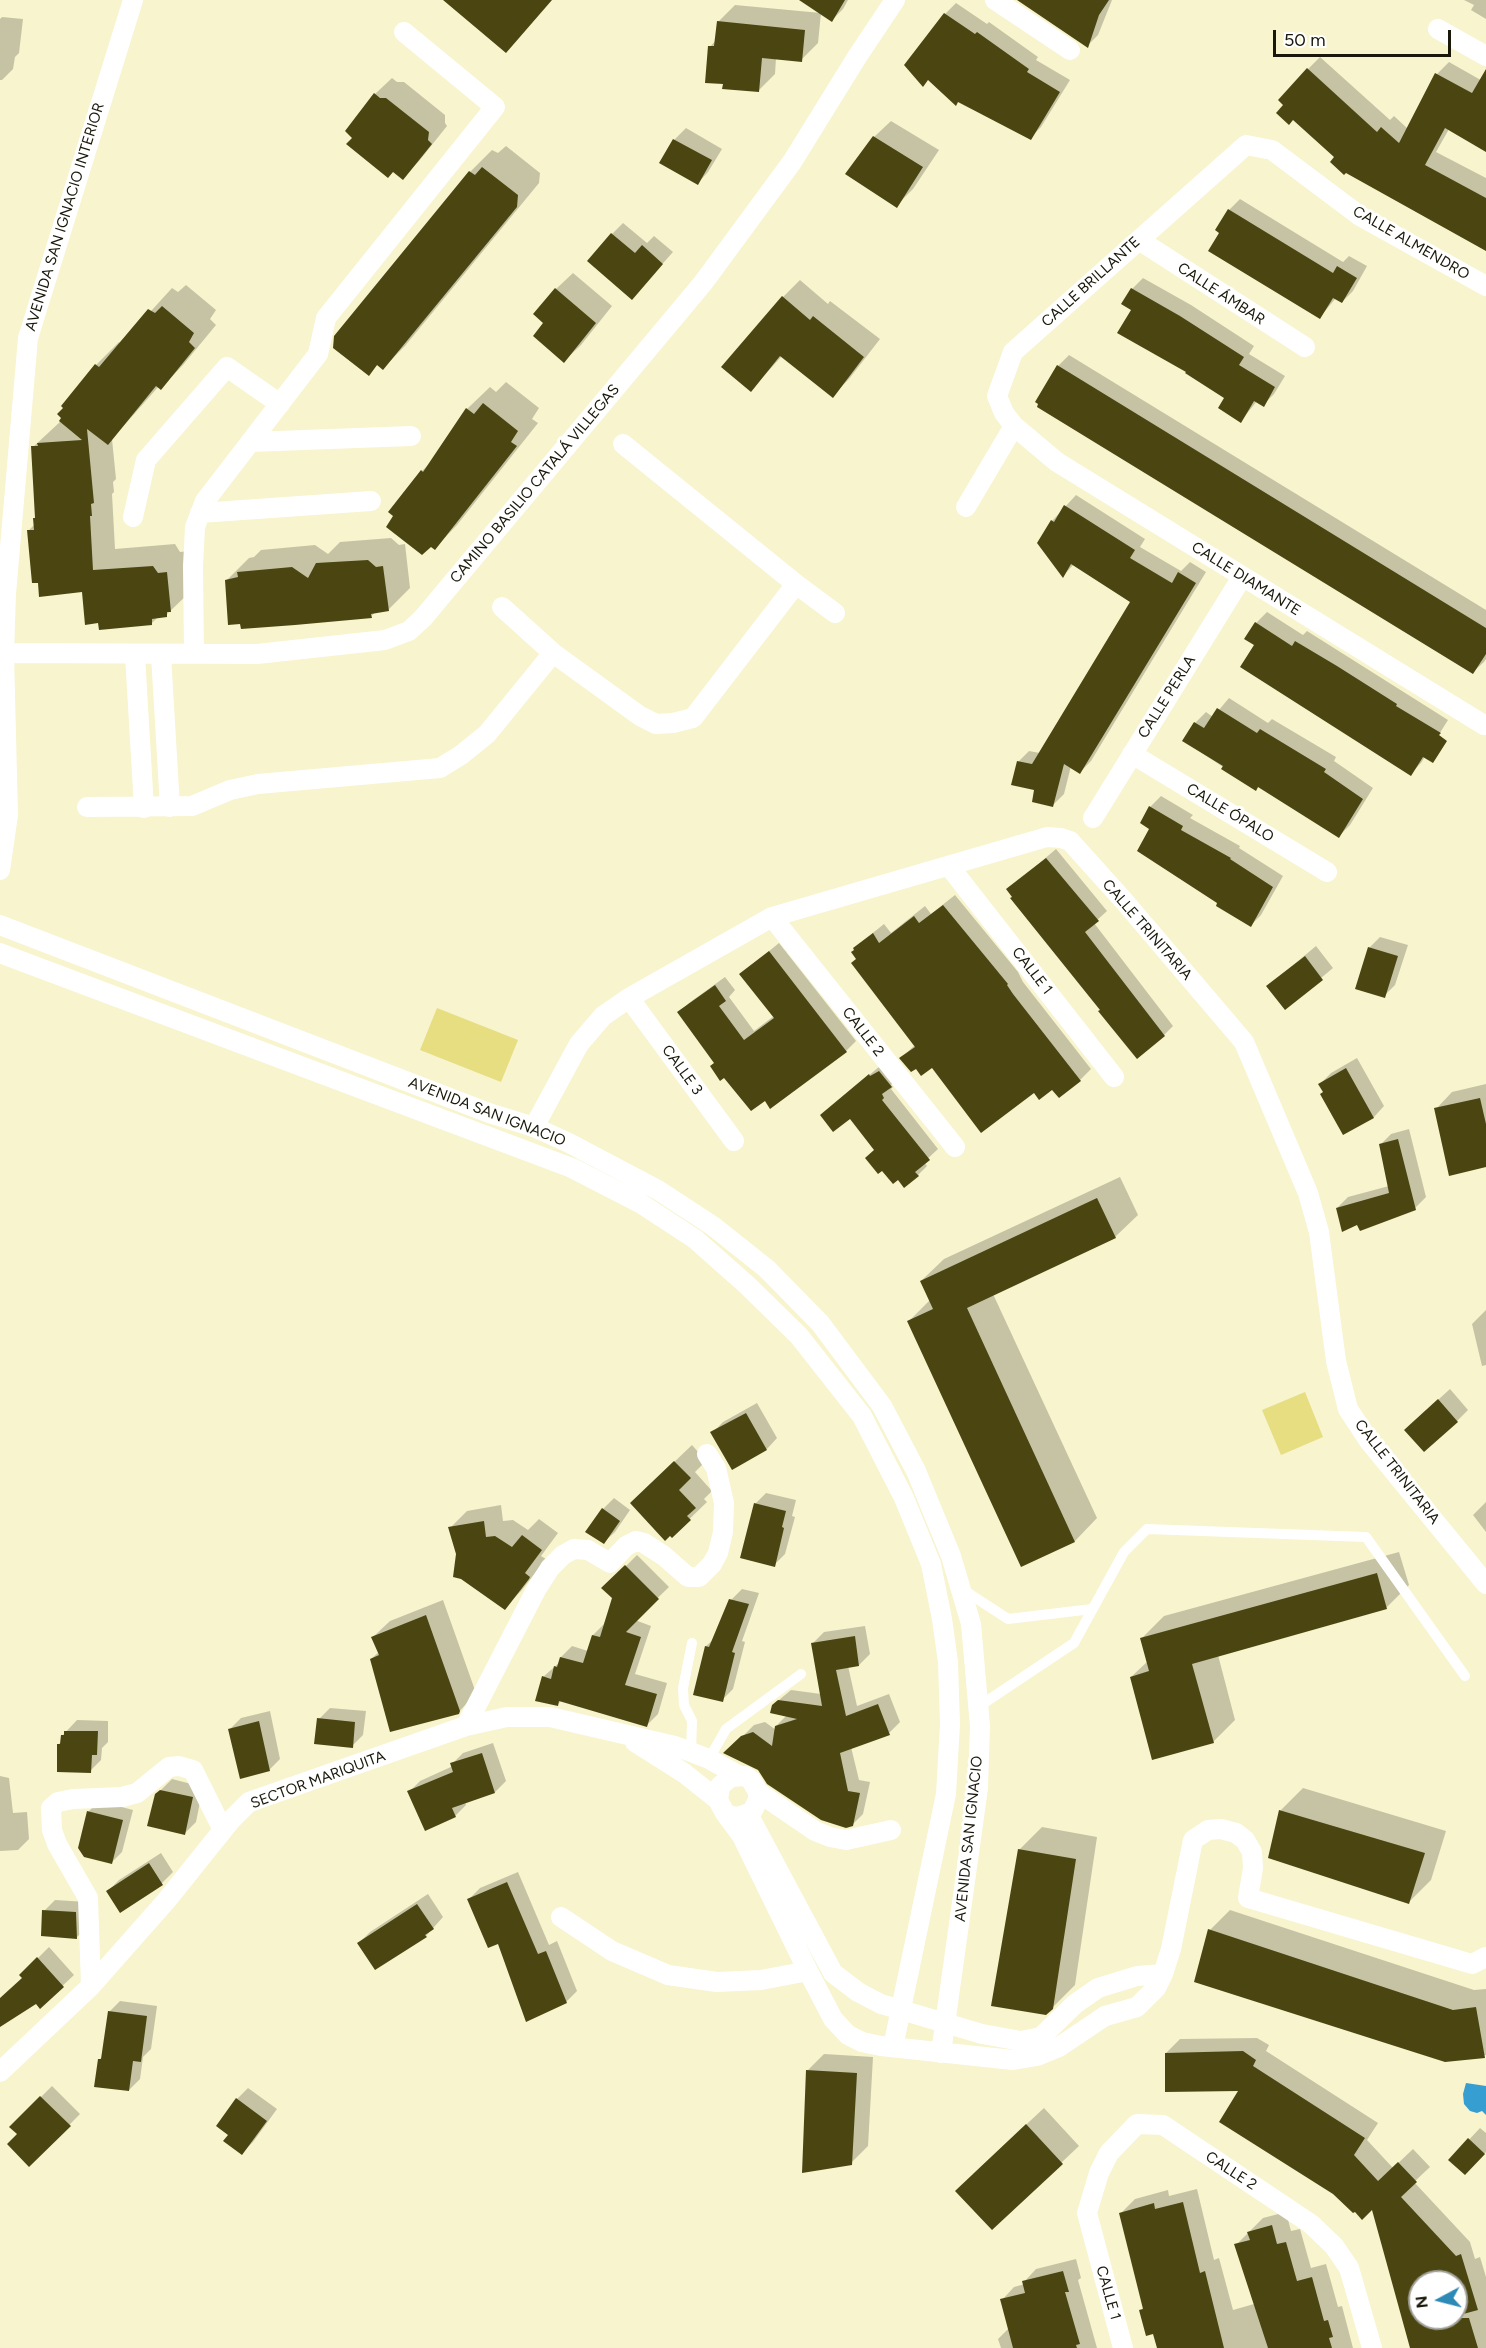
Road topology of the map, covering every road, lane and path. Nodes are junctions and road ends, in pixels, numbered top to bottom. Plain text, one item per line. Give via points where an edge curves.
1 (133, 0) edge
2 (895, 0) edge
3 (995, 0) edge
4 (1438, 29) dead end
5 (404, 32) dead end
6 (1070, 50) dead end
7 (1486, 56) edge
8 (1218, 169) joint
9 (1138, 240) junction
10 (1486, 286) edge
11 (1305, 346) dead end
12 (280, 404) junction
13 (1009, 419) junction
14 (411, 436) dead end
15 (250, 442) junction
16 (623, 444) dead end
17 (371, 501) dead end
18 (966, 507) dead end
19 (200, 513) junction
20 (133, 517) dead end
21 (1242, 577) junction
22 (796, 584) junction
23 (502, 607) dead end
24 (835, 613) dead end
25 (553, 652) junction
26 (2, 654) edge
27 (194, 654) junction
28 (135, 655) junction
29 (161, 655) junction
30 (1484, 724) dead end
31 (1132, 754) junction
32 (87, 807) dead end
33 (170, 807) junction
34 (144, 808) junction
35 (1093, 818) dead end
36 (949, 866) junction
37 (0, 870) edge
38 (1327, 872) dead end
39 (772, 917) junction
40 (0, 926) edge
41 (0, 953) edge
42 (629, 998) junction
43 (1114, 1077) dead end
44 (534, 1127) junction
45 (734, 1141) dead end
46 (955, 1147) dead end
47 (707, 1454) dead end
48 (1486, 1584) edge
49 (962, 1589) junction
50 (1092, 1609) junction
51 (692, 1643) dead end
52 (801, 1674) dead end
53 (1465, 1676) dead end
54 (978, 1707) junction
55 (466, 1726) junction
56 (623, 1734) junction
57 (700, 1756) junction
58 (738, 1775) junction
59 (758, 1792) junction
60 (721, 1806) junction
61 (748, 1814) junction
62 (223, 1830) junction
63 (891, 1830) dead end
64 (561, 1917) dead end
65 (1486, 1957) edge
66 (808, 1971) junction
67 (1163, 1974) junction
68 (91, 1986) junction
69 (900, 2010) junction
70 (946, 2023) junction
71 (893, 2047) junction
72 (941, 2053) junction
73 (0, 2072) edge
74 (1092, 2239) joint
75 (1123, 2348) edge
76 (1372, 2348) edge

1 - 26 street, AVENIDA SAN IGNACIO INTERIOR via 27,338
2 - 27 street, CAMINO BASILIO CATALÁ VILLEGAS via 792,162 704,283 409,631 385,640 324,648
3 - 6 street
4 - 7 street
5 - 12 street via 495,107 326,318 318,354
8 - 9 street, CALLE BRILLANTE
8 - 10 street, CALLE ALMENDRO via 1246,145 1272,150 1360,216
9 - 11 street, CALLE ÁMBAR
9 - 13 street, CALLE BRILLANTE via 1013,352 997,396
12 - 15 street
12 - 20 street via 227,367 146,460
13 - 18 street
13 - 21 street, CALLE DIAMANTE via 1058,462
14 - 15 street
15 - 19 street
16 - 22 street
17 - 19 street
19 - 27 street via 195,527 193,566
21 - 30 street, CALLE DIAMANTE
21 - 31 street, CALLE PERLA
22 - 24 street
22 - 25 street via 693,718 656,724
23 - 25 street
25 - 33 street via 487,734 440,768 258,784 230,790 192,806
26 - 28 street, CAMINO BASILIO CATALÁ VILLEGAS
26 - 37 street, AVENIDA SAN IGNACIO INTERIOR via 8,814
27 - 29 street, CAMINO BASILIO CATALÁ VILLEGAS
28 - 29 street, CAMINO BASILIO CATALÁ VILLEGAS
28 - 34 street
29 - 33 street
31 - 35 street, CALLE PERLA
31 - 38 street, CALLE ÓPALO
32 - 34 street
33 - 34 street
36 - 39 street, CALLE TRINITARIA
36 - 43 street, CALLE 1
36 - 48 street, CALLE TRINITARIA via 1047,837 1070,841 1244,1042 1308,1193 1319,1232 1336,1361 1348,1409 1369,1441
39 - 42 street, CALLE TRINITARIA
39 - 46 street, CALLE 2
40 - 44 street, AVENIDA SAN IGNACIO
41 - 69 street, AVENIDA SAN IGNACIO via 572,1168 639,1203 695,1239 799,1336 862,1416 899,1488 931,1564 942,1619 950,1724 946,1794
42 - 44 street, CALLE TRINITARIA via 603,1016 579,1044
42 - 45 street, CALLE 3
44 - 49 street, AVENIDA SAN IGNACIO via 658,1190 713,1226 767,1269 820,1323 882,1406 940,1525
47 - 55 street via 716,1468 724,1503 723,1533 712,1564 699,1577 688,1576 658,1551 636,1541 610,1563 588,1550 574,1549 563,1555 536,1590
49 - 50 lane via 1008,1619
49 - 54 street, AVENIDA SAN IGNACIO via 971,1624
50 - 53 lane via 1124,1552 1147,1529 1366,1537
50 - 54 lane via 1074,1643
51 - 57 lane via 683,1688 684,1706 692,1721
52 - 57 lane via 726,1729
54 - 70 street, AVENIDA SAN IGNACIO via 978,1788
55 - 56 street, SECTOR MARIQUITA via 507,1717 550,1717
55 - 62 street, SECTOR MARIQUITA via 249,1802
56 - 57 street, SECTOR MARIQUITA
56 - 60 street via 684,1773
57 - 58 street, SECTOR MARIQUITA
58 - 59 street via 751,1780
58 - 60 street via 720,1786
59 - 61 street via 756,1806
59 - 63 street via 830,1838 846,1840
60 - 61 street via 738,1817
60 - 66 street via 742,1836
61 - 69 street via 833,1973 858,1992
62 - 68 street, SECTOR MARIQUITA
62 - 68 street via 193,1770 179,1766 169,1767 137,1793 73,1799 51,1808 57,1845 88,1898
64 - 66 street via 612,1951 668,1975 717,1982 761,1980
65 - 67 street via 1472,1964 1248,1898 1252,1852 1236,1833 1221,1828 1208,1830 1193,1840
66 - 71 street via 833,2019 848,2035 862,2042
67 - 70 street via 1137,1976 1098,1988 1041,2037 1021,2041
67 - 72 street via 1156,1988 1137,2007 1105,2016 1059,2047 1037,2056 1013,2060
68 - 73 street, SECTOR MARIQUITA
69 - 70 street
69 - 71 street, AVENIDA SAN IGNACIO
70 - 72 street, AVENIDA SAN IGNACIO
71 - 72 street
74 - 75 street, CALLE 1
74 - 76 street, CALLE 2 via 1087,2213 1109,2153 1137,2124 1162,2126 1311,2224 1334,2246 1349,2268

